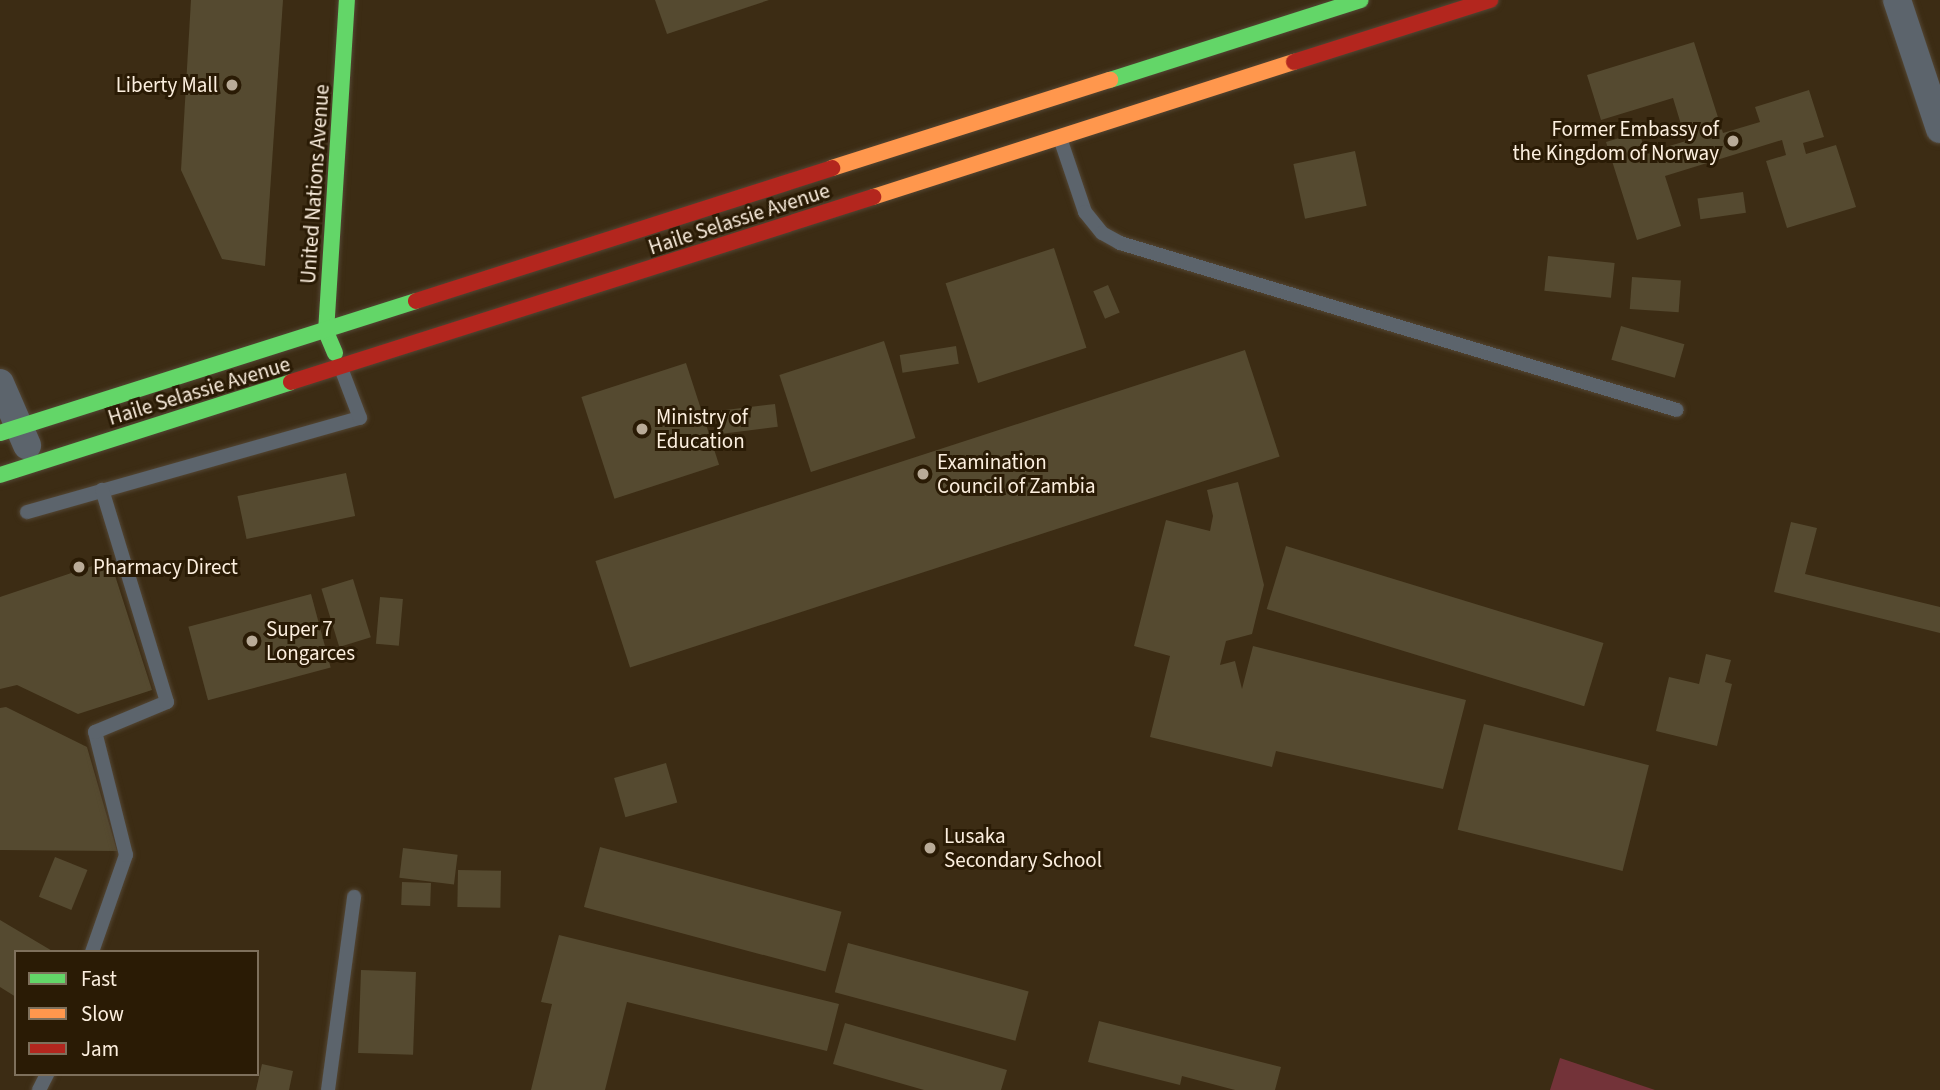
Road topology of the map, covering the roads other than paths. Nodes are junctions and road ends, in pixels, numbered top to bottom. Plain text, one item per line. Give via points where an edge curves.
1 (347, 0) edge
2 (1361, 0) edge
3 (1490, 0) edge
4 (1898, 0) edge
5 (1937, 112) edge
6 (1054, 119) junction
7 (327, 332) junction
8 (341, 368) junction
9 (0, 383) edge
10 (1677, 410) dead end
11 (11, 430) edge
12 (33, 464) junction
13 (0, 475) edge
14 (102, 490) junction
15 (27, 512) dead end
16 (354, 897) dead end
17 (93, 950) edge
18 (328, 1090) edge

1 - 7 main road, United Nations Avenue
2 - 6 main road, Haile Selassie Avenue
3 - 6 main road, Haile Selassie Avenue
4 - 5 street
6 - 7 main road, Haile Selassie Avenue
6 - 8 main road, Haile Selassie Avenue
6 - 10 lane via 1085,212 1102,233 1120,243
7 - 8 main road, United Nations Avenue
7 - 11 main road, Haile Selassie Avenue
8 - 12 main road, Haile Selassie Avenue
8 - 14 lane via 360,418
9 - 11 street
11 - 12 street
12 - 13 main road, Haile Selassie Avenue
14 - 15 lane
14 - 17 lane via 167,702 95,732 125,855
16 - 18 lane

